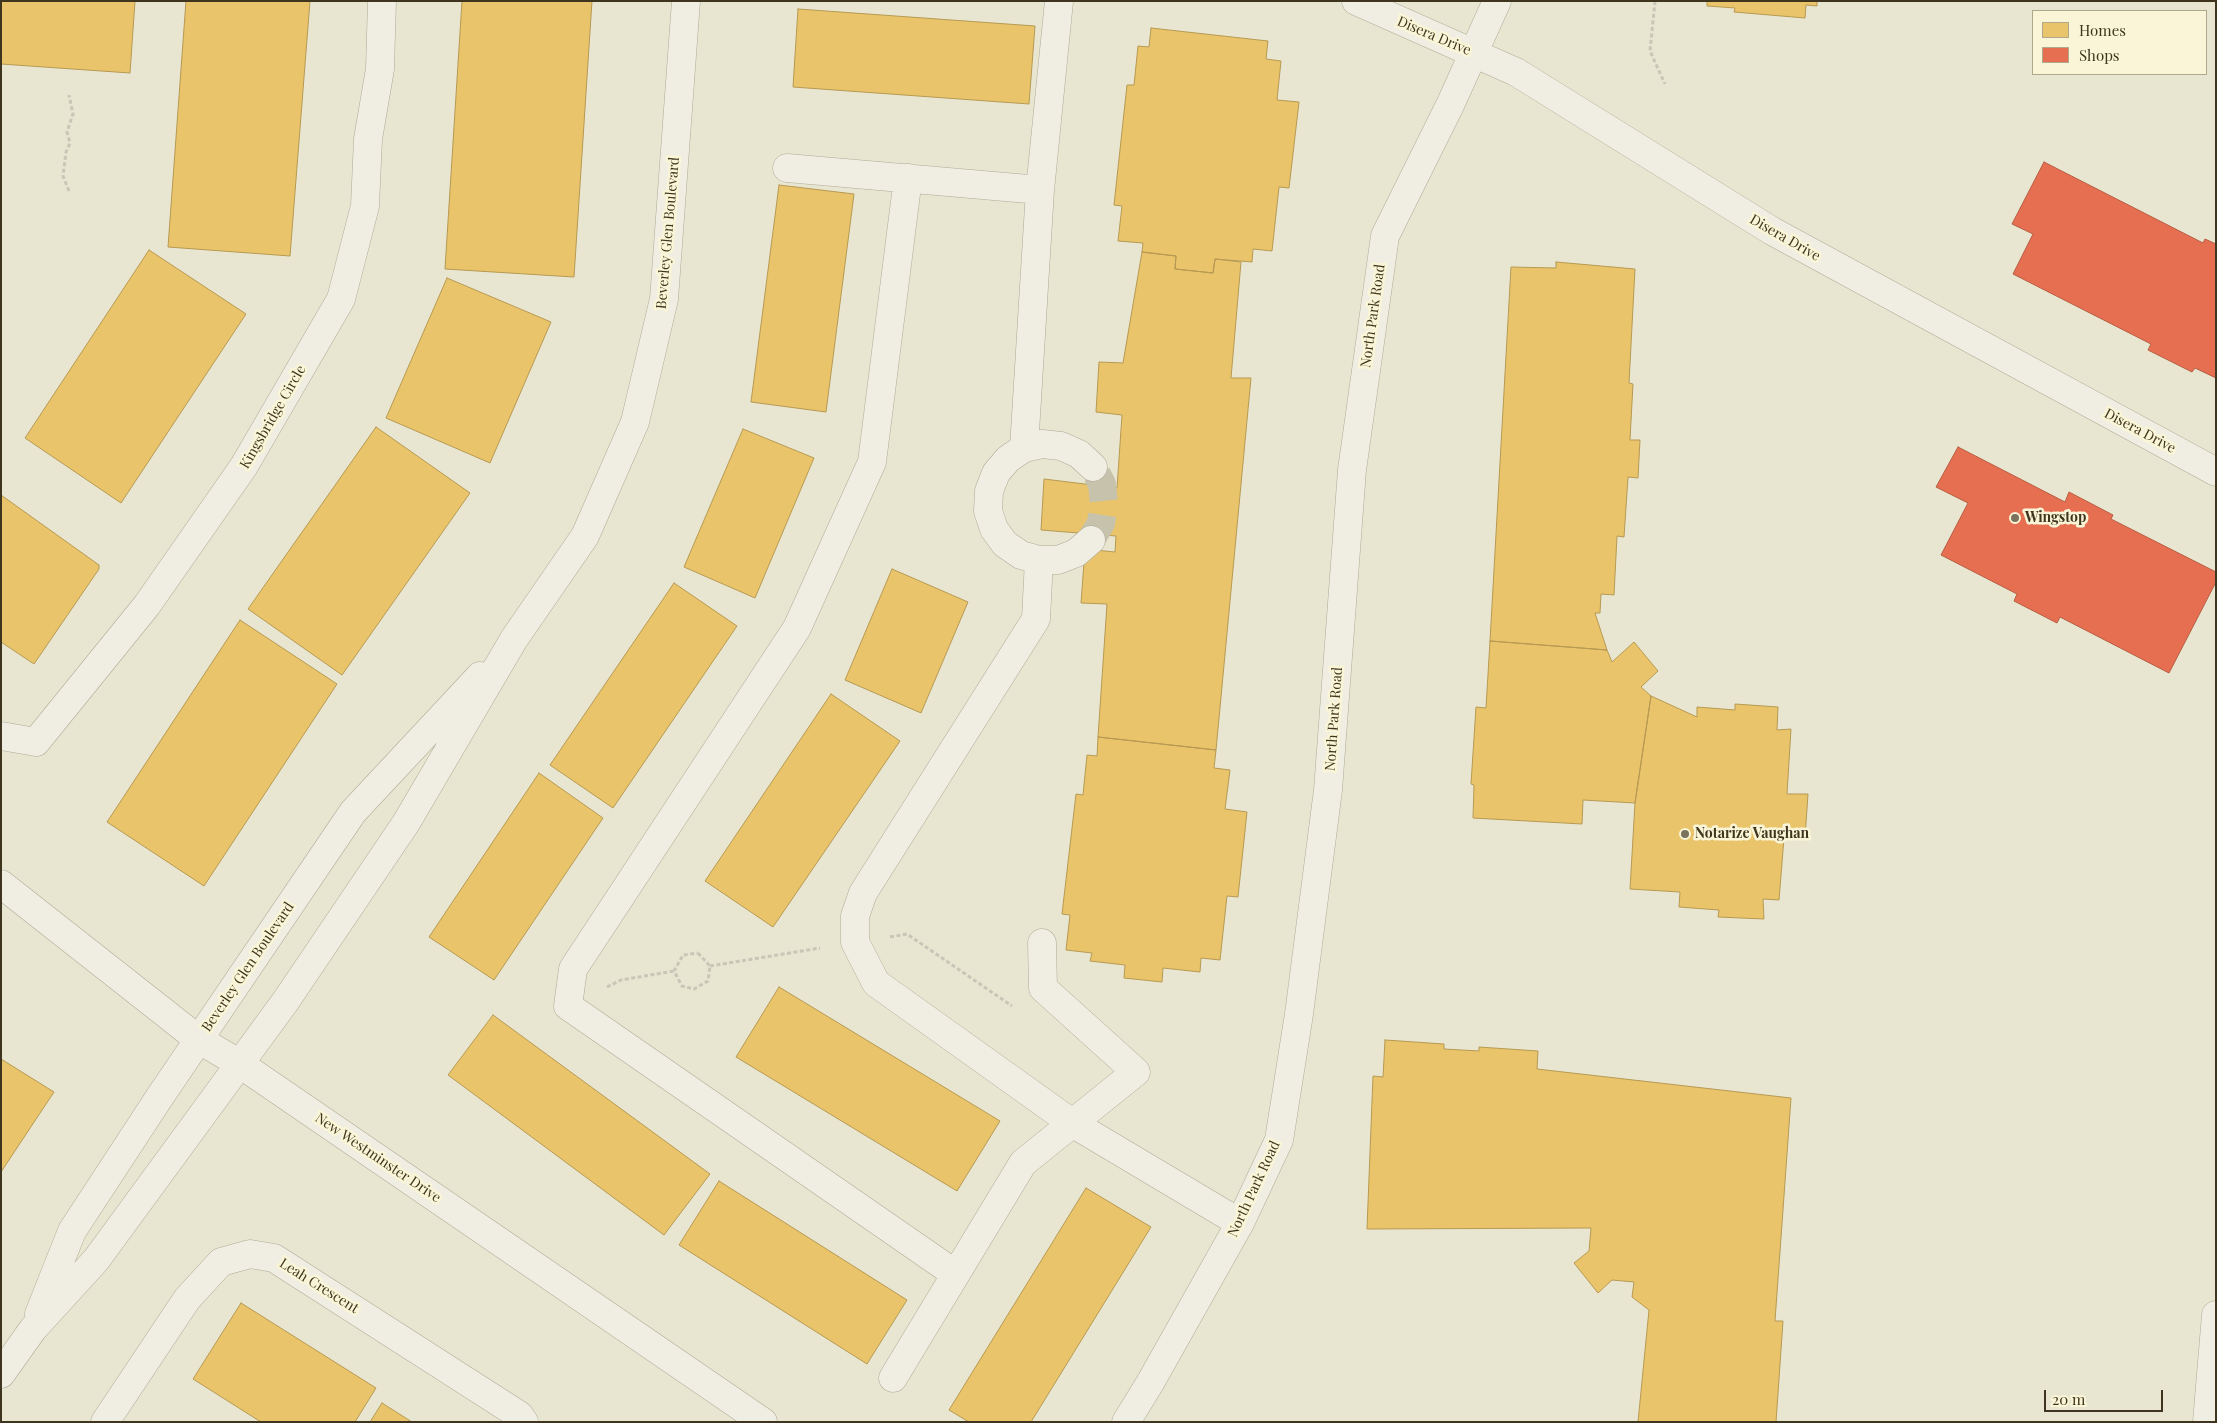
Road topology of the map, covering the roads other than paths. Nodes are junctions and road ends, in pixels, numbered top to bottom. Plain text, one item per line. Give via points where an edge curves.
1 (382, 1) edge
2 (686, 1) edge
3 (1060, 1) edge
4 (1356, 1) edge
5 (1498, 1) edge
6 (1474, 52) junction
7 (788, 168) dead end
8 (908, 178) junction
9 (1040, 190) junction
10 (1024, 448) junction
11 (1093, 467) tunnel mouth
12 (2216, 472) edge
13 (1091, 540) tunnel mouth
14 (1039, 560) junction
15 (514, 639) junction
16 (1, 736) edge
17 (1, 884) edge
18 (1042, 943) dead end
19 (198, 1039) junction
20 (240, 1064) junction
21 (1072, 1123) junction
22 (1240, 1223) junction
23 (954, 1273) junction
24 (2216, 1315) edge
25 (34, 1330) junction
26 (1, 1374) edge
27 (893, 1378) dead end
28 (104, 1422) edge
29 (524, 1422) edge
30 (763, 1422) edge
31 (1126, 1422) edge
32 (2207, 1422) edge

1 - 16 street, Kingsbridge Circle via 380,69 368,139 365,206 341,299 244,466 147,605 36,742
2 - 15 street, Beverley Glen Boulevard via 664,300 635,422 585,536
3 - 9 street
4 - 6 street, Disera Drive
5 - 6 street, North Park Road
6 - 12 street, Disera Drive via 1516,72 1772,232
6 - 22 street, North Park Road via 1385,236 1352,470 1328,790 1299,1014 1279,1140
7 - 8 street
8 - 9 street
8 - 23 street via 872,462 796,628 573,970 568,1006
9 - 10 street
10 - 11 street via 1042,444 1062,446 1079,454
10 - 14 street via 1008,458 996,473 989,491 988,511 994,529 1005,544 1021,555
13 - 14 street via 1076,553 1058,560
14 - 21 street via 1036,619 864,893 855,916 855,942 876,983
15 - 19 street, Beverley Glen Boulevard via 353,812
15 - 20 street, Beverley Glen Boulevard via 406,823
17 - 19 street, New Westminster Drive
18 - 21 street via 1043,988 1136,1072
19 - 20 street, New Westminster Drive
19 - 25 street, Beverley Glen Boulevard via 72,1231
20 - 25 street, Beverley Glen Boulevard via 96,1260
20 - 30 street, New Westminster Drive
21 - 22 street
21 - 23 street via 1023,1163
22 - 31 street, North Park Road
23 - 27 street
24 - 32 street
25 - 26 street, Beverley Glen Boulevard
28 - 29 street, Leah Crescent via 187,1300 221,1262 250,1254 274,1258 519,1415

